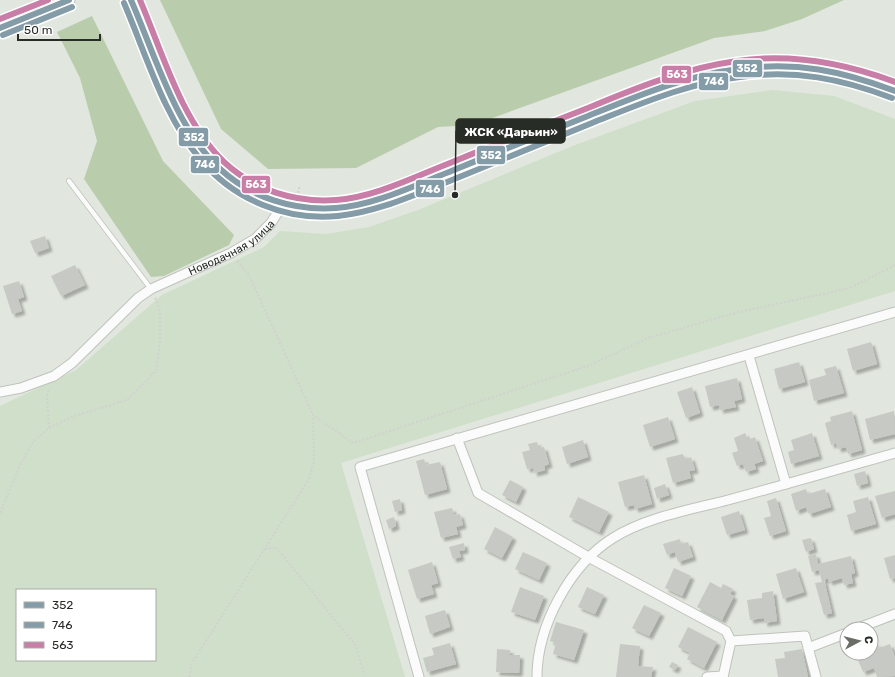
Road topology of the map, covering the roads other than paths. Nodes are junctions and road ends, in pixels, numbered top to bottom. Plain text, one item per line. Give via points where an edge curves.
1 (69, 0) edge
2 (131, 0) edge
3 (0, 28) edge
4 (895, 91) edge
5 (69, 181) dead end
6 (283, 204) junction
7 (151, 289) junction
8 (895, 312) edge
9 (749, 356) junction
10 (0, 392) edge
11 (458, 438) junction
12 (895, 453) edge
13 (786, 484) junction
14 (590, 558) junction
15 (895, 614) edge
16 (877, 621) edge
17 (839, 636) edge
18 (730, 641) junction
19 (808, 648) junction
20 (419, 677) edge
21 (537, 677) edge
22 (707, 677) edge
23 (723, 677) edge
24 (816, 677) edge

1 - 3 street
2 - 6 street via 193,136 214,163 237,183 261,197
4 - 6 street via 857,77 812,67 768,65 722,70 643,94 399,192 364,203 312,209
5 - 7 lane
6 - 7 street, Новодачная улица via 271,224 255,239 231,253
7 - 10 street, Новодачная улица via 54,376 21,388
8 - 9 street
9 - 11 street
9 - 13 street
11 - 14 street via 478,493
11 - 20 street via 360,467
12 - 13 street
13 - 14 street via 653,520 613,538
14 - 18 street via 726,631
14 - 21 street via 566,585 555,607 542,637
15 - 16 street
17 - 19 street
18 - 19 street via 805,636
18 - 23 street
19 - 24 street
22 - 23 street

